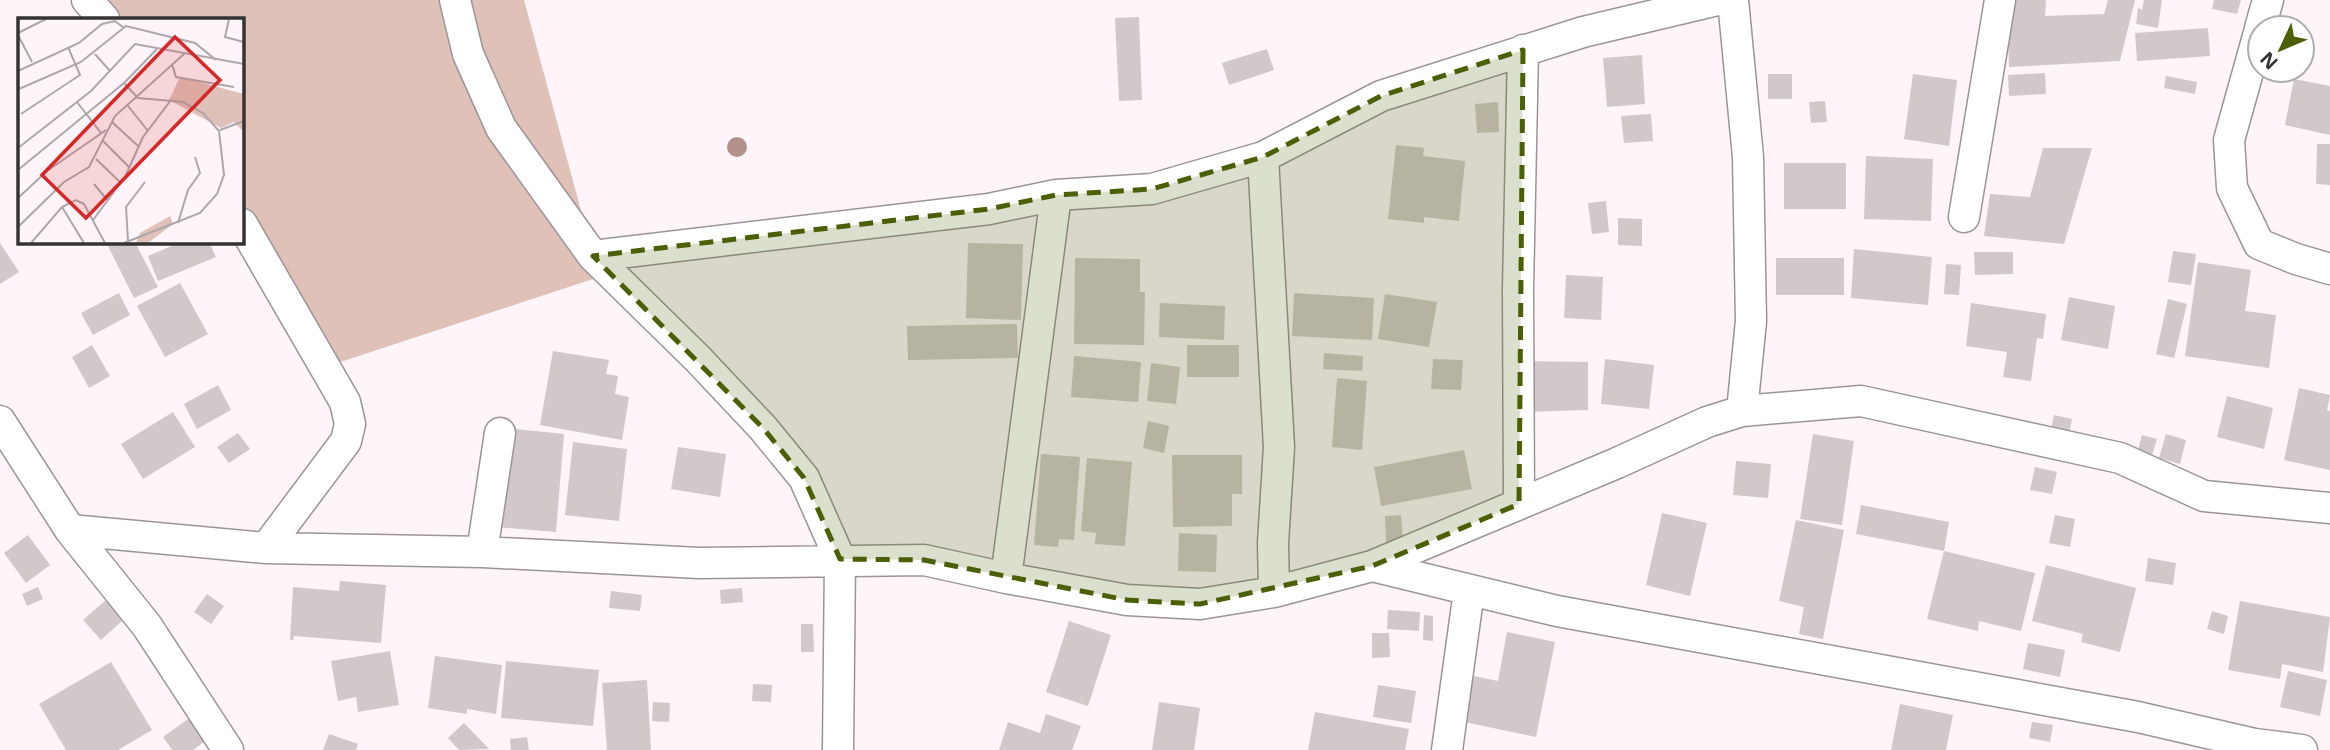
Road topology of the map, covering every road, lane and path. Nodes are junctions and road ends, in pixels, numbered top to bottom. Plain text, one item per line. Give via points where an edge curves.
1 (87, 0) edge
2 (455, 0) edge
3 (1718, 0) edge
4 (1733, 0) edge
5 (2000, 0) edge
6 (103, 18) edge
7 (1523, 50) junction
8 (2246, 79) edge
9 (1264, 157) junction
10 (1056, 195) junction
11 (1964, 217) dead end
12 (243, 226) edge
13 (593, 256) junction
14 (2330, 269) edge
15 (1742, 411) junction
16 (0, 421) edge
17 (499, 433) dead end
18 (1519, 504) junction
19 (2330, 508) edge
20 (70, 530) junction
21 (266, 548) junction
22 (482, 552) junction
23 (840, 559) junction
24 (1372, 566) junction
25 (1006, 578) junction
26 (1469, 591) junction
27 (1274, 592) junction
28 (228, 750) edge
29 (838, 750) edge
30 (1447, 750) edge
31 (2302, 750) edge

1 - 6 street
2 - 13 street via 468,54 501,128
3 - 7 street
4 - 15 street via 1748,157 1751,321
5 - 11 street
7 - 9 street via 1381,96
7 - 18 street
8 - 14 street via 2229,140 2232,188 2259,244
9 - 10 street via 1152,189
9 - 27 street via 1279,447
10 - 13 street via 989,209
10 - 25 street
12 - 21 street via 345,402 350,424 346,441
13 - 23 street via 698,359 788,458 804,478
15 - 18 street
15 - 19 street via 1861,401 2120,458 2204,496
16 - 20 street
17 - 22 street
18 - 24 street
20 - 21 street
20 - 28 street via 147,626
21 - 22 street
22 - 23 street via 699,563
23 - 25 street via 924,560
23 - 29 street
24 - 26 street
24 - 27 street
25 - 27 street via 1127,600 1200,604
26 - 30 street
26 - 31 street

